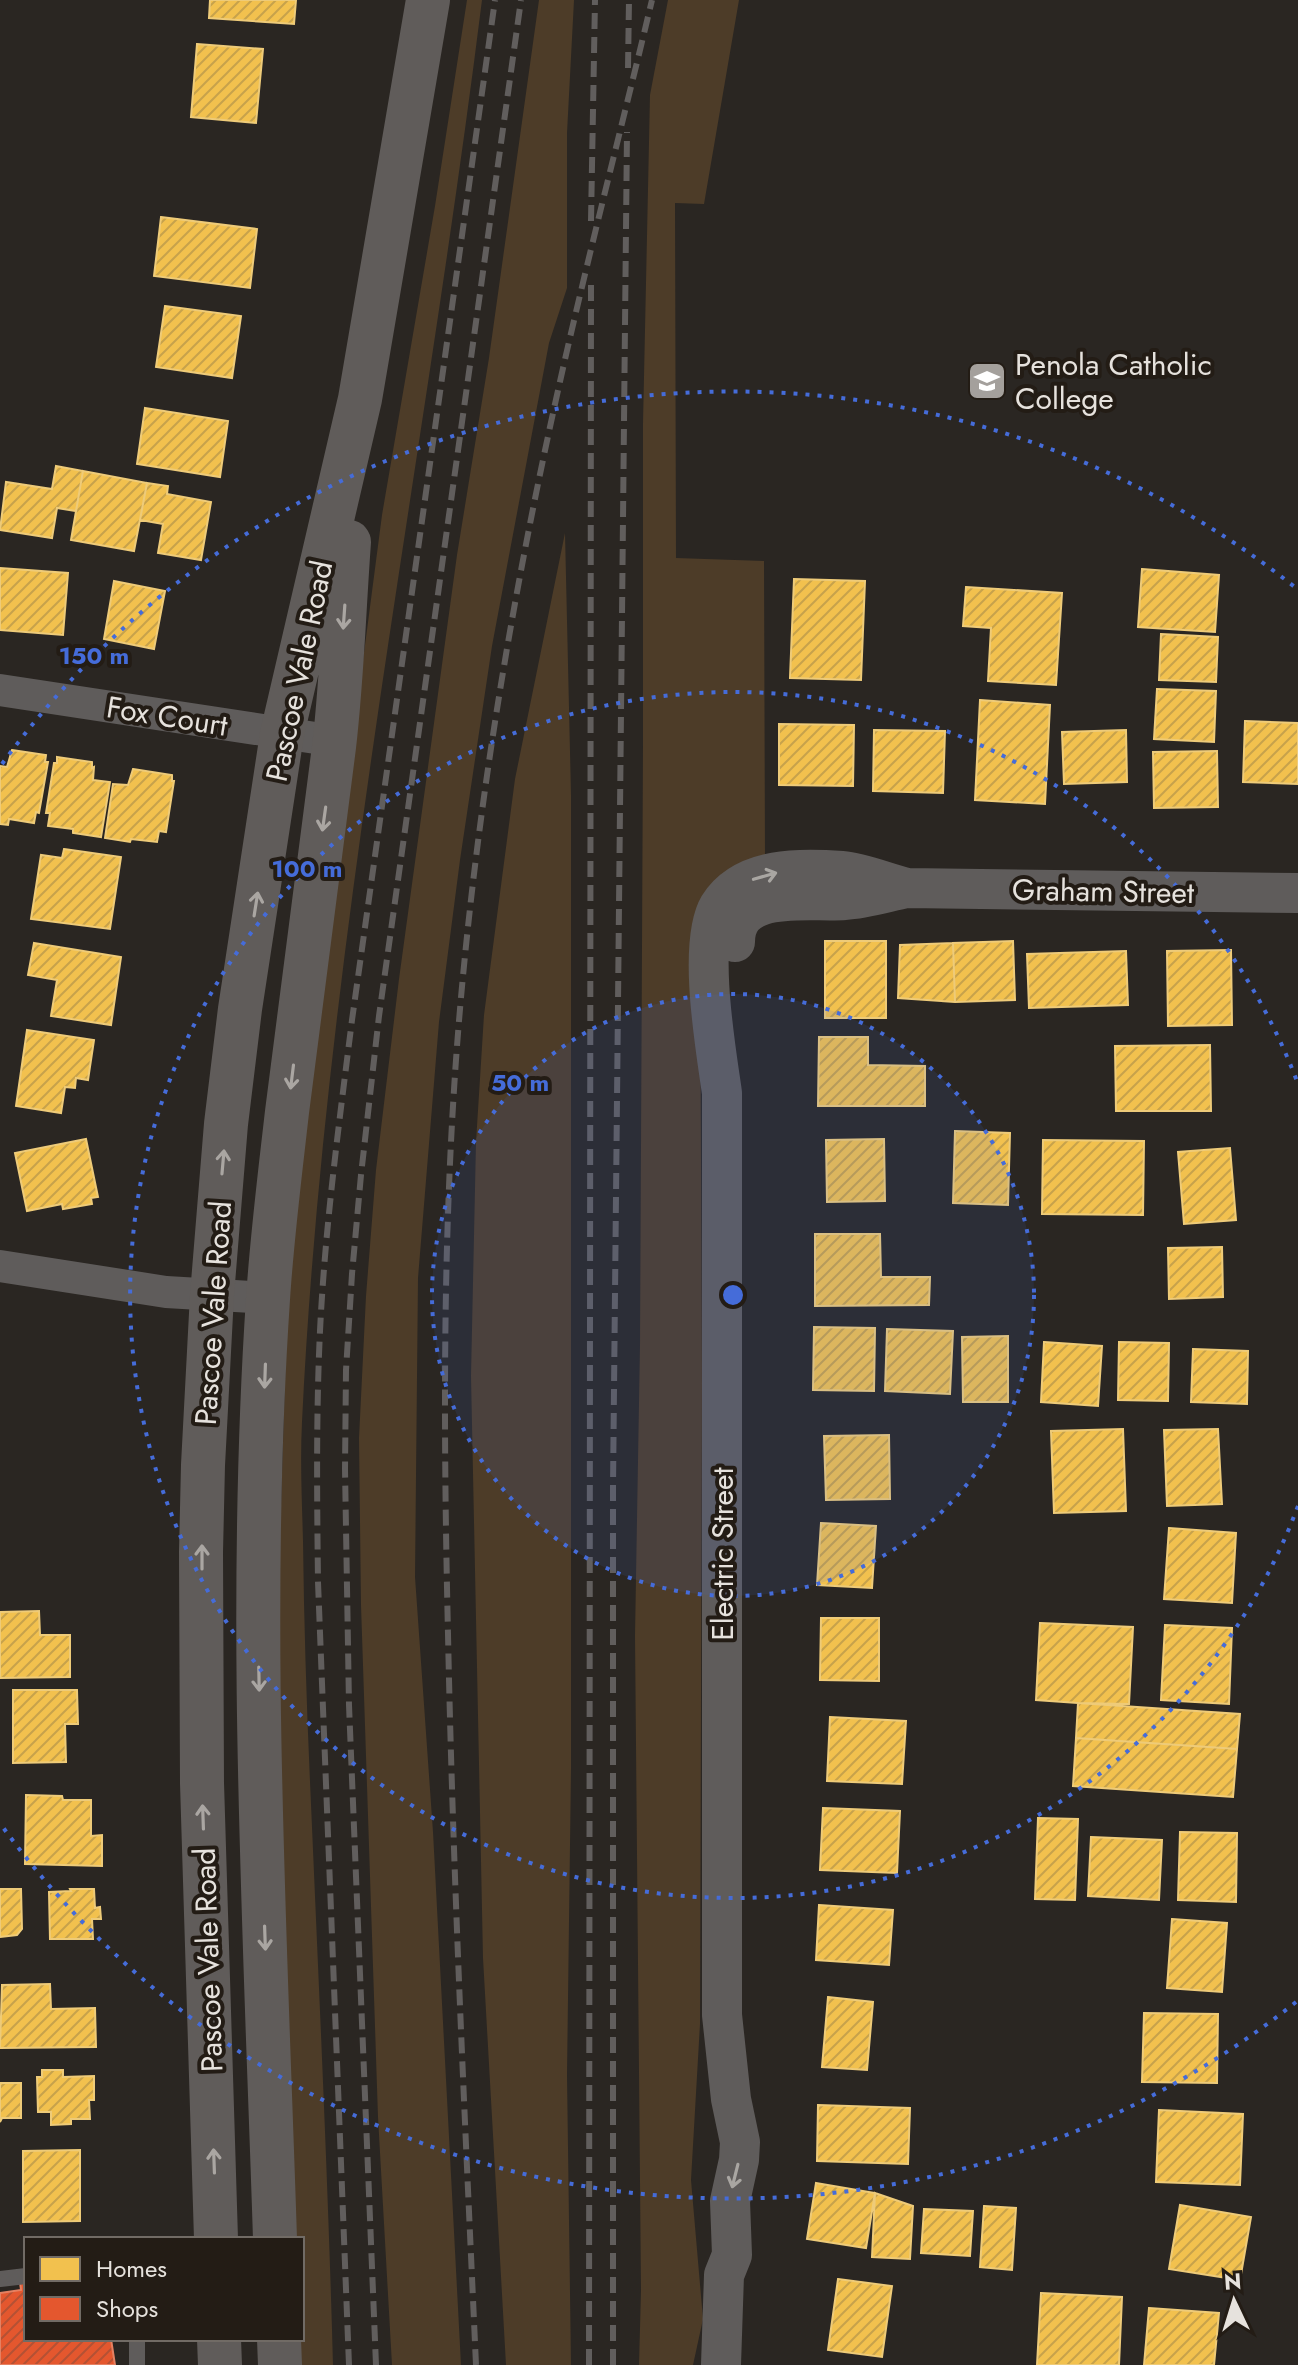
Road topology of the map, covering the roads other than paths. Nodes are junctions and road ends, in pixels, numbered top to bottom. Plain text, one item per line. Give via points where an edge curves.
1 (428, 0) edge
2 (360, 399) junction
3 (0, 690) edge
4 (282, 734) junction
5 (335, 741) junction
6 (907, 888) joint
7 (1298, 893) edge
8 (0, 1266) edge
9 (212, 1295) junction
10 (268, 1298) junction
11 (216, 2237) edge
12 (275, 2237) edge
13 (24, 2276) edge
14 (0, 2279) edge
15 (137, 2341) edge
16 (219, 2341) edge
17 (279, 2341) edge
18 (137, 2365) edge
19 (220, 2365) edge
20 (280, 2365) edge
21 (721, 2365) edge

1 - 2 main road, Pascoe Vale Road
2 - 4 main road, Pascoe Vale Road
2 -> 5 main road, Pascoe Vale Road
3 - 4 street, Fox Court
4 - 5 street, Fox Court
9 -> 4 main road, Pascoe Vale Road via 240,1009
5 -> 10 main road, Pascoe Vale Road
6 - 7 street, Graham Street
6 - 21 street, Electric Street via 847,900 764,904 751,909 735,932 735,1015 722,1093 722,2015 740,2142 730,2201 732,2255 724,2275
8 - 9 street
9 - 10 street
11 -> 9 main road, Pascoe Vale Road via 202,1767 202,1523
10 -> 12 main road, Pascoe Vale Road via 258,1601
13 - 14 lane
15 - 18 lane
16 - 19 main road
17 - 20 main road

